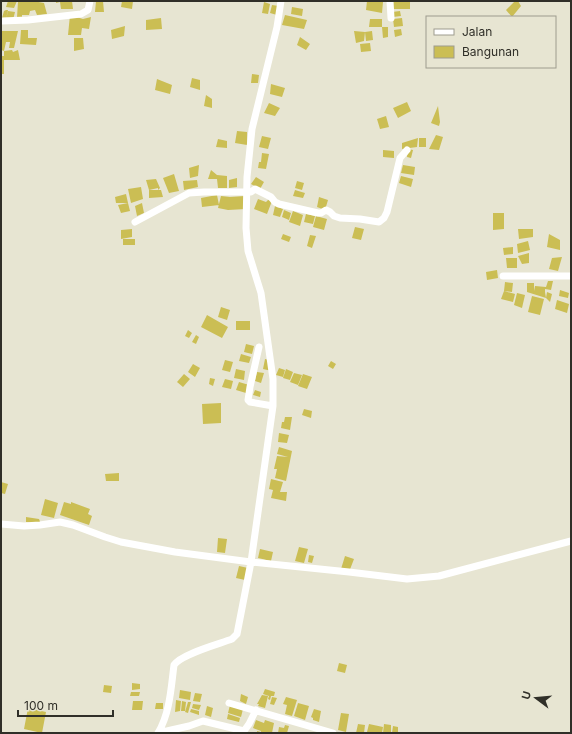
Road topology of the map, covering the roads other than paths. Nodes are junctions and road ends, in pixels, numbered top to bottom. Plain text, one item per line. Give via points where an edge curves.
1 (90, 1) edge
2 (281, 1) edge
3 (390, 1) edge
4 (391, 18) dead end
5 (1, 21) edge
6 (407, 150) dead end
7 (248, 191) junction
8 (135, 222) dead end
9 (503, 276) dead end
10 (571, 276) edge
11 (259, 347) dead end
12 (274, 406) junction
13 (1, 524) edge
14 (571, 541) edge
15 (251, 562) junction
16 (229, 703) dead end
17 (256, 710) junction
18 (305, 730) edge
19 (158, 733) edge
20 (333, 733) edge

1 - 5 street via 88,10 81,14
2 - 7 street via 252,128
3 - 4 street
6 - 7 street via 400,158 387,212 378,222 360,218 340,218 326,210 321,213 304,211 276,203 271,197 257,190
7 - 8 street via 189,193
7 - 12 street via 248,252 262,293
9 - 10 street
11 - 12 street via 248,400
12 - 15 street
13 - 15 street via 24,526 60,522 121,542
14 - 15 street via 439,576 407,579
15 - 19 street via 237,634 232,639 176,661 170,699
16 - 17 street
17 - 18 street
17 - 19 street via 244,731 203,721
18 - 20 street

